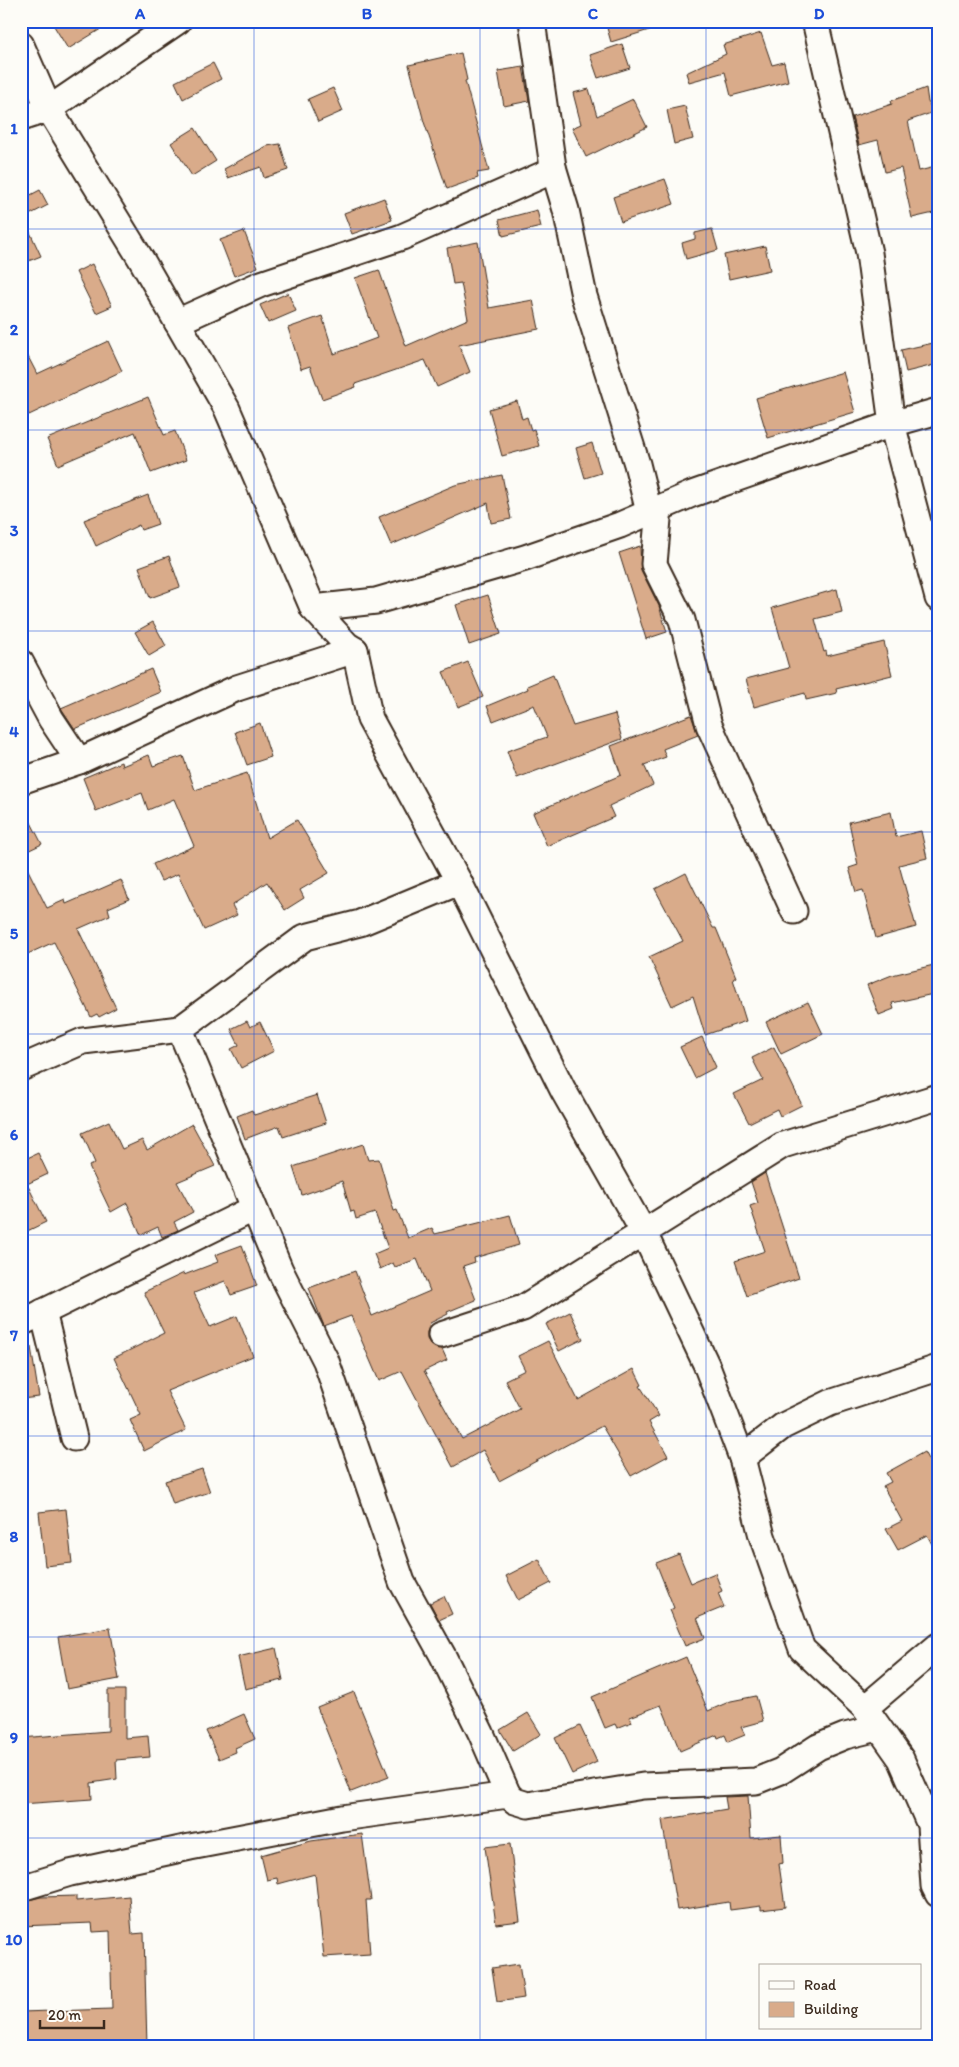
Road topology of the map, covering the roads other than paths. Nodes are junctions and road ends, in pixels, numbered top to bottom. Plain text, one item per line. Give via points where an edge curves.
1 (178, 21) edge
2 (532, 21) edge
3 (815, 21) edge
4 (21, 45) edge
5 (49, 108) junction
6 (21, 118) edge
7 (553, 167) junction
8 (177, 322) junction
9 (938, 411) edge
10 (892, 424) junction
11 (654, 510) junction
12 (938, 598) edge
13 (313, 608) junction
14 (355, 650) junction
15 (21, 663) edge
16 (79, 761) junction
17 (21, 781) edge
18 (459, 882) junction
19 (794, 911) dead end
20 (180, 1029) junction
21 (21, 1068) edge
22 (938, 1097) edge
23 (253, 1209) junction
24 (643, 1231) junction
25 (43, 1312) junction
26 (21, 1323) edge
27 (441, 1335) dead end
28 (938, 1368) edge
29 (74, 1438) dead end
30 (742, 1458) junction
31 (938, 1646) edge
32 (872, 1718) junction
33 (508, 1795) junction
34 (21, 1888) edge
35 (938, 1894) edge

1 - 5 street
2 - 7 street
3 - 10 street via 869,253
4 - 5 street
5 - 6 street
5 - 8 street
7 - 8 street via 547,173 402,237 261,284
7 - 11 street via 566,210 584,296
8 - 13 street via 227,409
9 - 10 street
10 - 11 street
10 - 12 street
11 - 13 street via 525,558 385,599
11 - 19 street via 654,564 682,620 710,725
13 - 14 street via 347,646
14 - 16 street via 237,688
14 - 18 street via 370,719
15 - 16 street via 51,719
16 - 17 street
18 - 20 street via 360,923 305,938
18 - 24 street via 563,1090
20 - 21 street via 83,1041
20 - 23 street
22 - 24 street via 783,1145
23 - 25 street
23 - 33 street via 326,1361 402,1582 443,1656
24 - 27 street via 523,1308
24 - 30 street via 706,1364
25 - 26 street
25 - 29 street
28 - 30 street via 830,1403 783,1426
30 - 32 street via 762,1536 802,1649
31 - 32 street
32 - 33 street via 781,1771 756,1781 643,1786 528,1805
32 - 35 street via 901,1759 930,1825 934,1886
33 - 34 street via 342,1818 200,1845 70,1873

